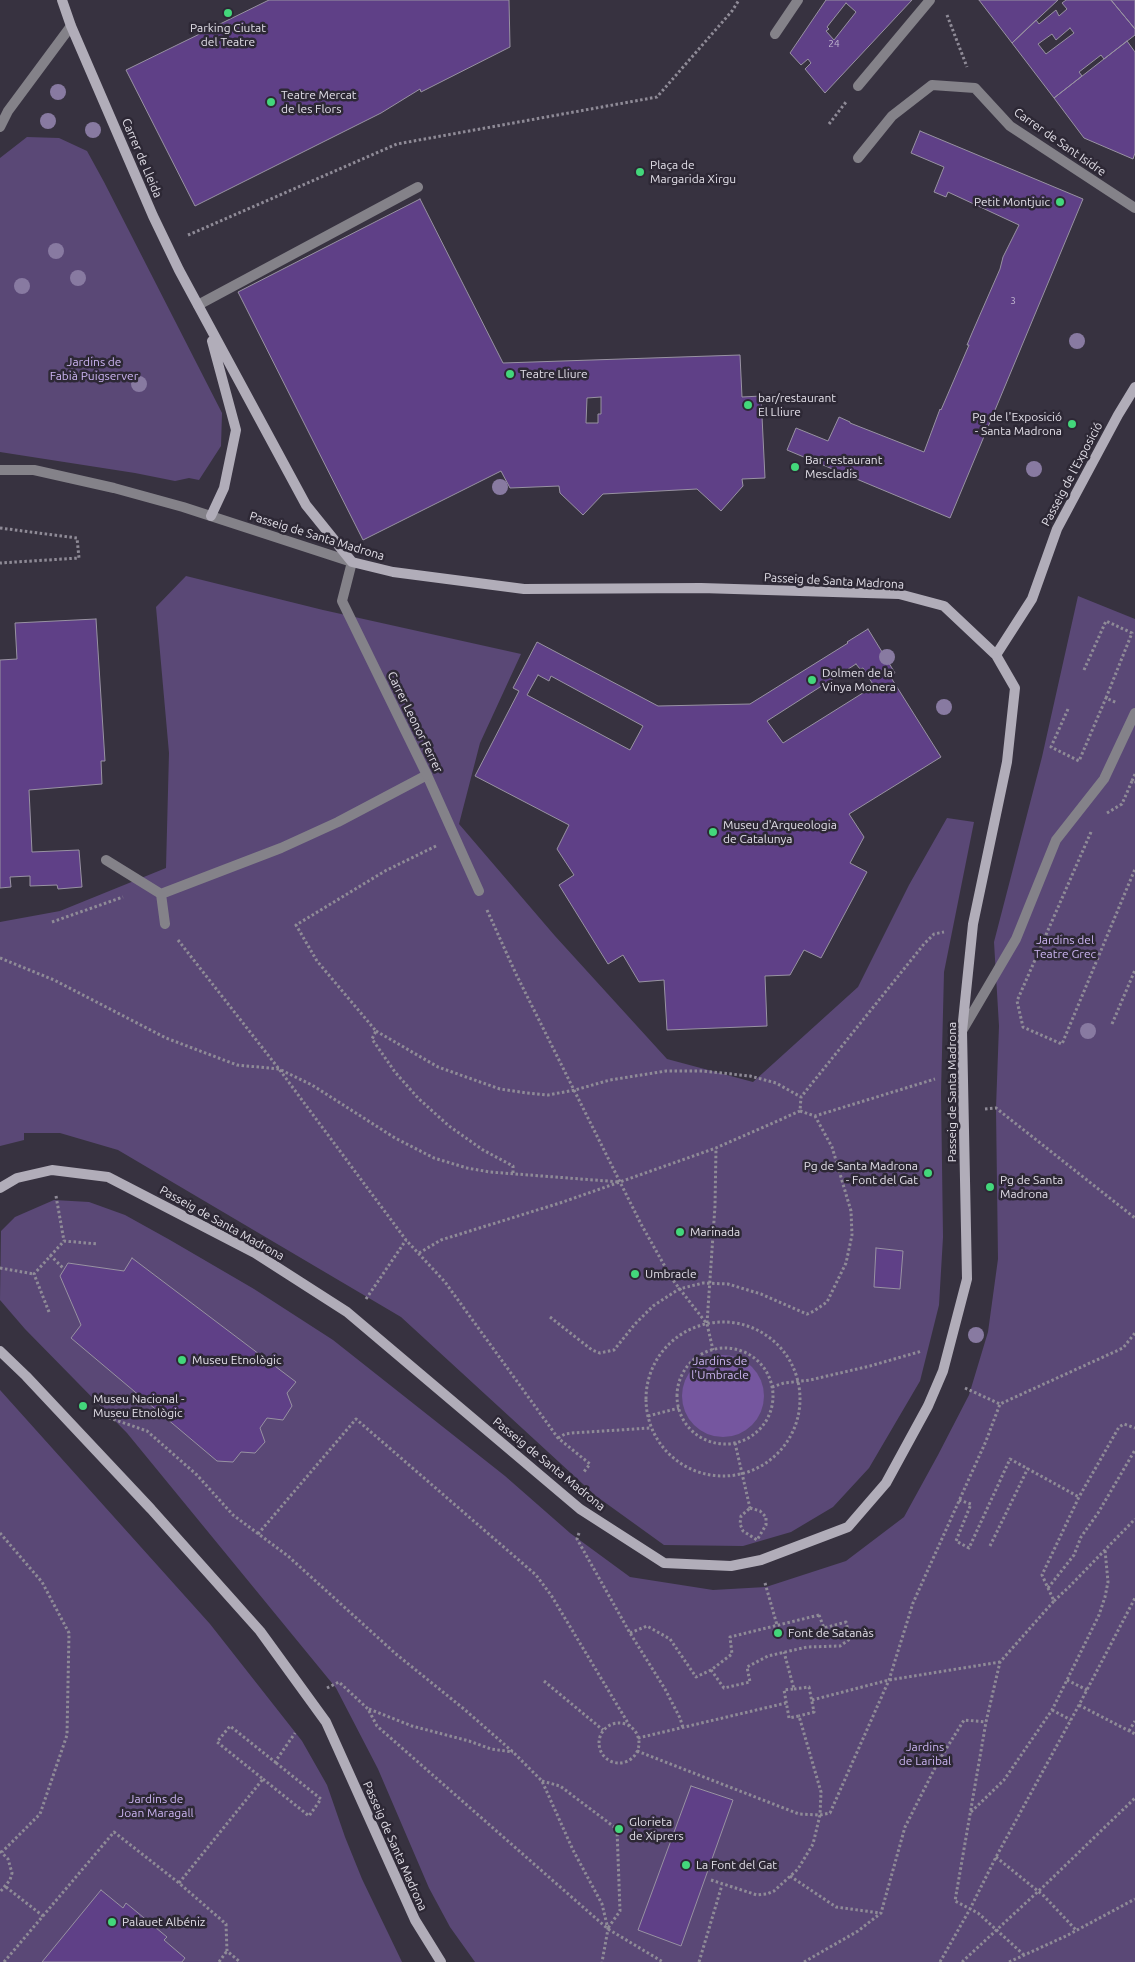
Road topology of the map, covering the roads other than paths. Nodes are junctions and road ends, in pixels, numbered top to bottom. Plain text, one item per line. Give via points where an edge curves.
1 (62, 0) edge
2 (798, 0) edge
3 (930, 0) edge
4 (72, 26) junction
5 (775, 34) dead end
6 (858, 86) road end
7 (0, 127) edge
8 (858, 158) dead end
9 (418, 187) dead end
10 (1135, 208) edge
11 (198, 305) junction
12 (207, 323) junction
13 (1135, 387) edge
14 (0, 470) edge
15 (211, 516) junction
16 (352, 562) junction
17 (996, 654) junction
18 (1135, 713) edge
19 (427, 775) junction
20 (106, 860) dead end
21 (479, 891) road end
22 (161, 894) junction
23 (165, 924) road end
24 (962, 1031) junction
25 (0, 1188) edge
26 (0, 1351) edge
27 (441, 1962) edge

1 - 4 street, Carrer de Lleida
2 - 5 street
3 - 6 street
4 - 7 street via 8,111
4 - 11 street, Carrer de Lleida via 153,216
8 - 10 street, Carrer de Sant Isidre via 892,116 932,85 975,88 1010,126
9 - 11 street
11 - 12 street, Carrer de Lleida
12 - 15 street, Carrer de Lleida via 236,430 224,488
12 - 16 street, Carrer de Lleida via 306,505
13 - 17 street, Passeig de l'Exposició via 1057,529 1032,599
14 - 15 street, Passeig de Santa Madrona via 34,470 114,488
15 - 16 street, Passeig de Santa Madrona
16 - 17 street, Passeig de Santa Madrona via 393,572 524,589 701,588 899,594 944,606
16 - 19 street, Carrer Leonor Ferrer via 342,601
17 - 24 street, Passeig de Santa Madrona via 1015,688 1008,762 973,924
18 - 24 street via 1104,779 1056,840 1016,940
19 - 21 street, Carrer Leonor Ferrer
19 - 22 street via 281,848
20 - 22 street
22 - 23 street
24 - 25 street, Passeig de Santa Madrona via 967,1279 943,1371 928,1406 886,1483 848,1527 761,1560 731,1566 664,1563 580,1509 346,1312 255,1253 151,1197 108,1177 52,1170 17,1178
26 - 27 street, Passeig de Santa Madrona via 144,1502 260,1631 326,1722 415,1920

